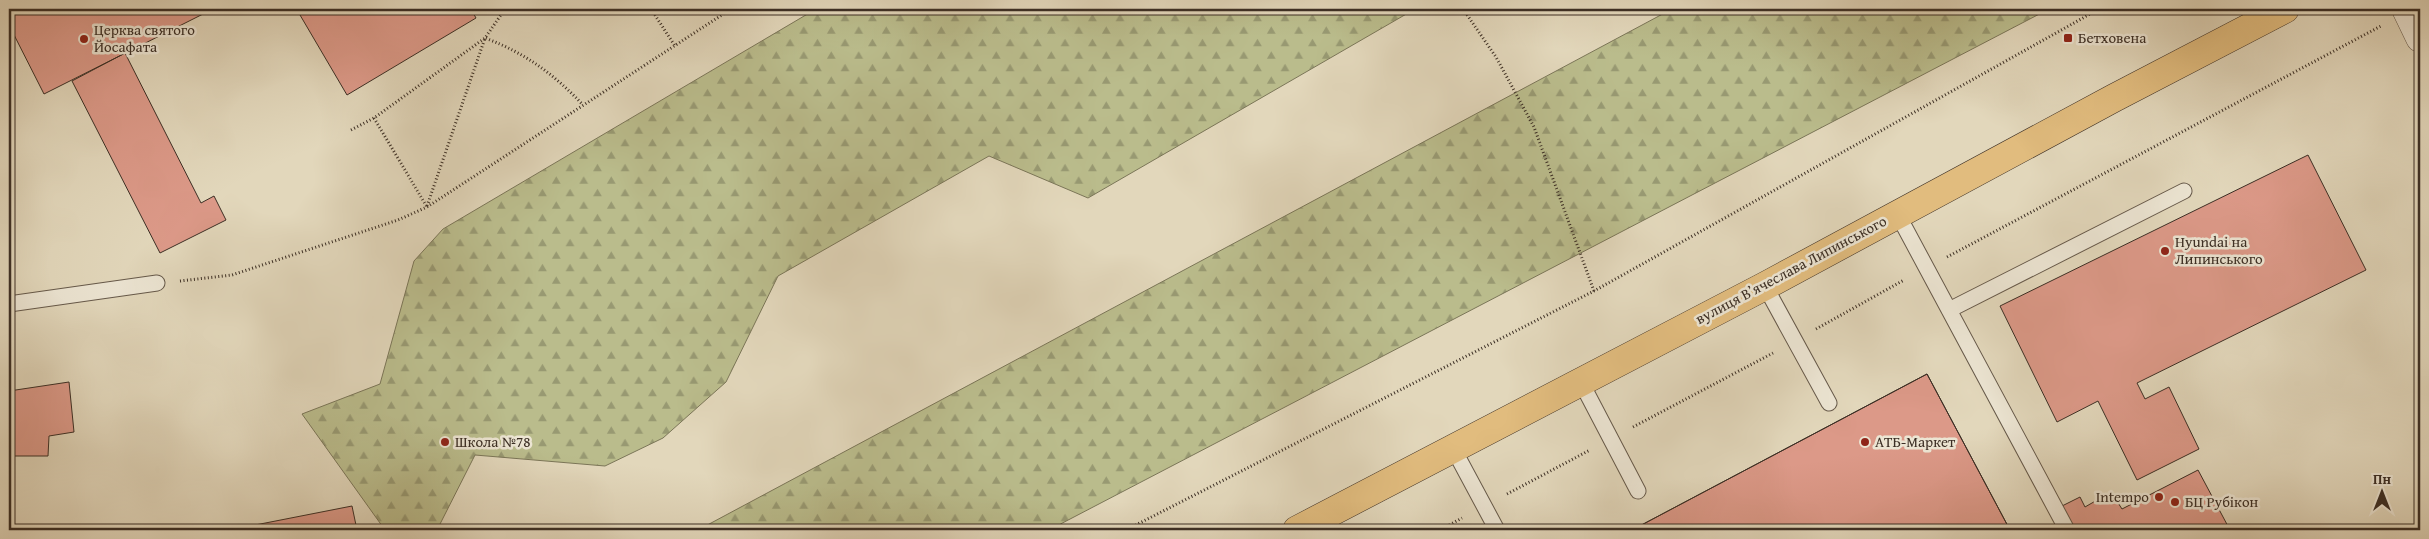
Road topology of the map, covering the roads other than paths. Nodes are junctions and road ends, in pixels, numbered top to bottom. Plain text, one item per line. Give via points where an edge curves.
1 (2285, 9) edge
2 (2397, 15) edge
3 (2420, 38) edge
4 (2184, 191) dead end
5 (1897, 213) junction
6 (157, 283) road end
7 (1764, 286) junction
8 (9, 304) edge
9 (1949, 310) junction
10 (1581, 382) junction
11 (1829, 402) dead end
12 (1453, 448) junction
13 (1638, 491) dead end
14 (1297, 530) edge
15 (1497, 530) edge
16 (2067, 530) edge

1 - 5 main road, вулиця Вʼячеслава Липинського
2 - 3 street
4 - 9 lane
5 - 7 main road, вулиця Вʼячеслава Липинського
5 - 9 lane
6 - 8 lane
7 - 10 main road, вулиця Вʼячеслава Липинського
7 - 11 lane
9 - 16 lane
10 - 12 main road, вулиця Вʼячеслава Липинського
10 - 13 lane
12 - 14 main road, вулиця Вʼячеслава Липинського
12 - 15 lane

